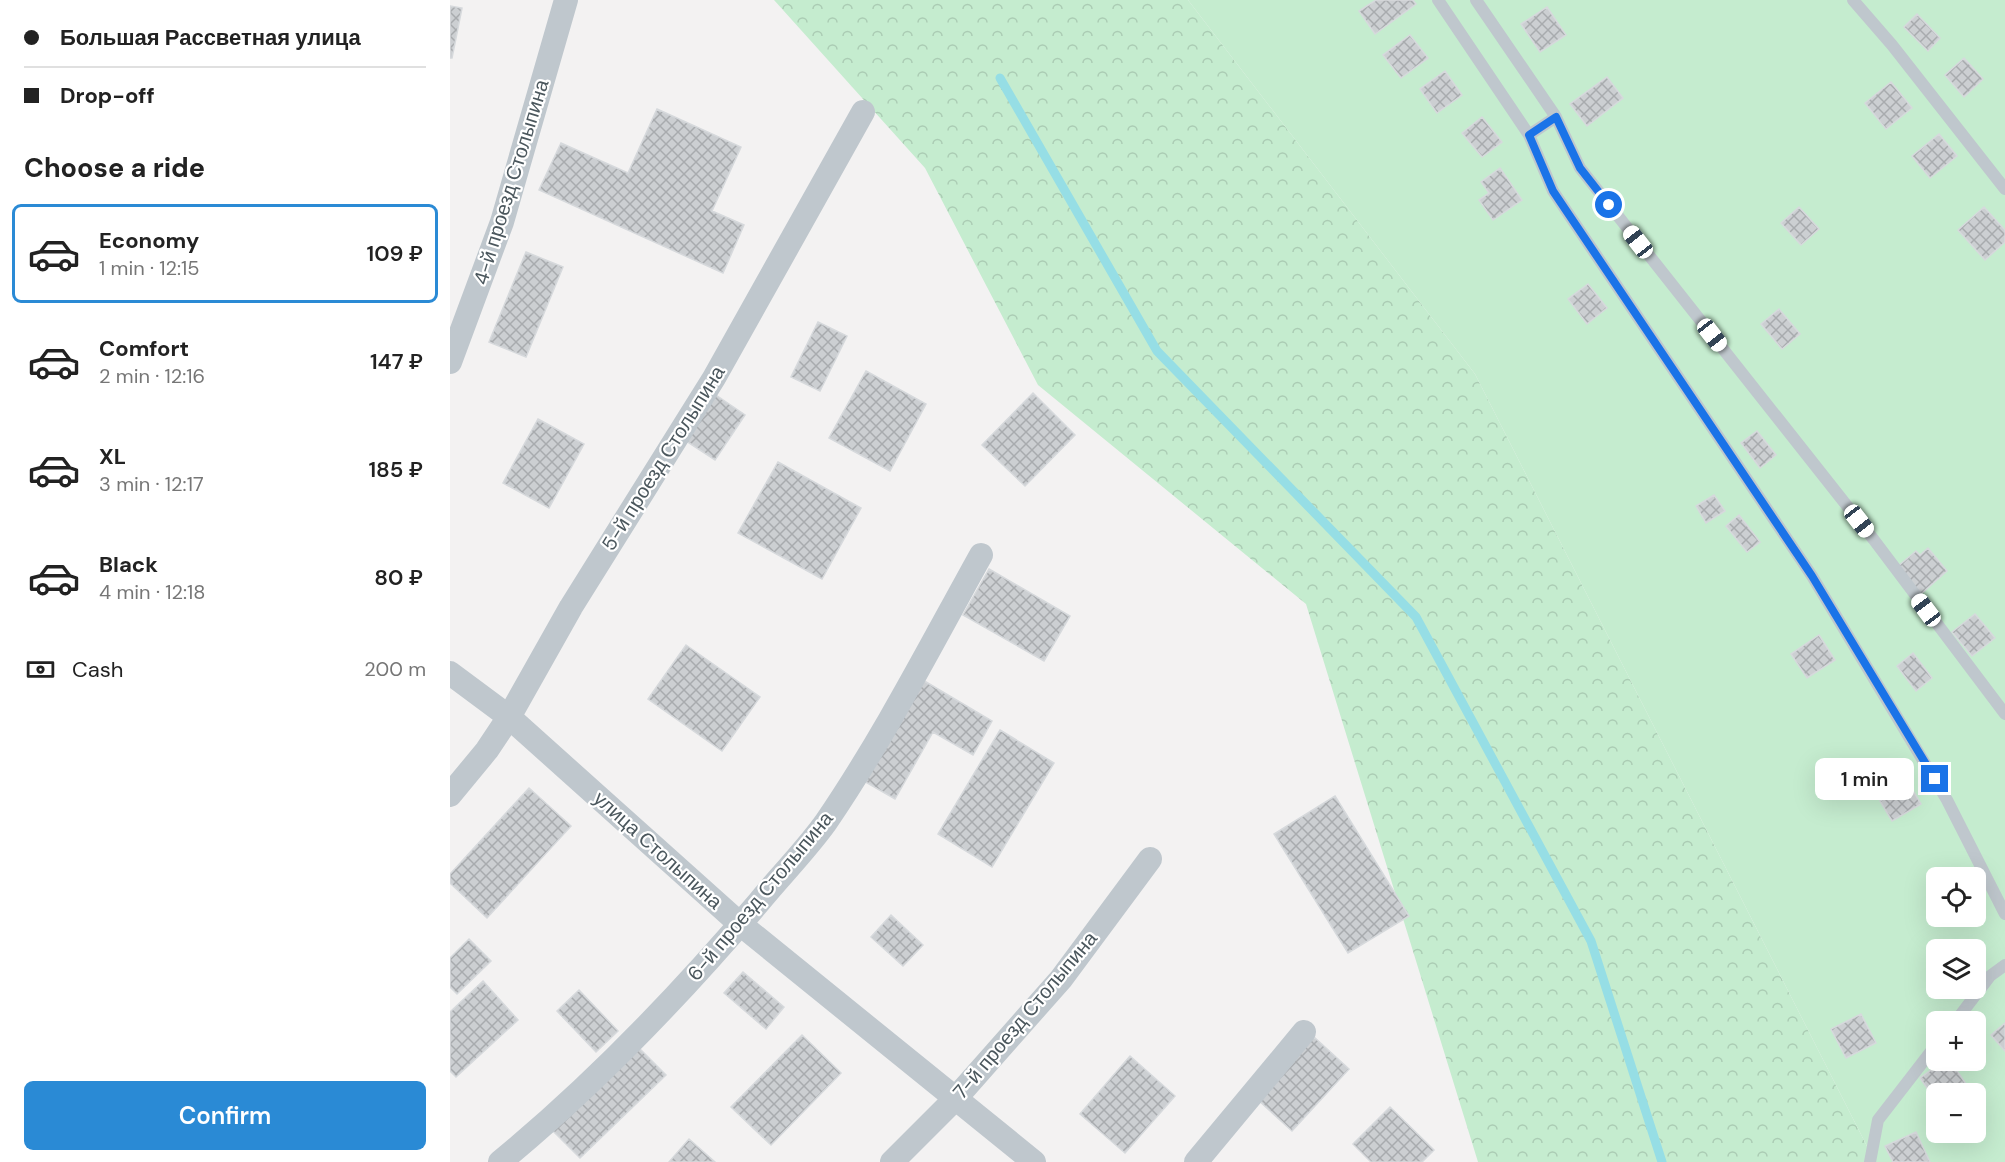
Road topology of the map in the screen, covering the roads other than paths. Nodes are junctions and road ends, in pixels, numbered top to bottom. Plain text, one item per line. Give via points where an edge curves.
1 (566, 0) edge
2 (1438, 0) edge
3 (1476, 0) edge
4 (1853, 0) edge
5 (863, 112) dead end
6 (1556, 117) junction
7 (1529, 135) junction
8 (2005, 189) edge
9 (450, 362) edge
10 (981, 555) dead end
11 (450, 673) edge
12 (2005, 714) edge
13 (509, 717) junction
14 (450, 795) edge
15 (1150, 859) dead end
16 (2005, 914) edge
17 (740, 924) junction
18 (2005, 965) edge
19 (1963, 1011) edge
20 (1304, 1032) dead end
21 (1926, 1058) edge
22 (955, 1099) junction
23 (500, 1162) edge
24 (892, 1162) edge
25 (1034, 1162) edge
26 (1196, 1162) edge
27 (1870, 1162) edge

1 - 9 street, 4-й проезд Столыпина via 502,222
2 - 7 lane
3 - 6 lane
4 - 8 lane
5 - 13 street, 5-й проезд Столыпина via 714,378 571,607
6 - 7 lane
6 - 12 lane via 1580,168 1874,540
7 - 16 lane via 1553,191 1824,597 1947,800
10 - 17 street, 6-й проезд Столыпина via 873,748 825,824
11 - 13 street, улица Столыпина
13 - 14 street, 5-й проезд Столыпина
13 - 17 street, улица Столыпина
15 - 22 street, 7-й проезд Столыпина via 1061,979
17 - 22 street, улица Столыпина
17 - 23 street, 6-й проезд Столыпина via 635,1040
18 - 19 lane via 1990,976
20 - 26 street
21 - 27 lane via 1878,1120
22 - 24 street, 7-й проезд Столыпина
22 - 25 street, улица Столыпина

